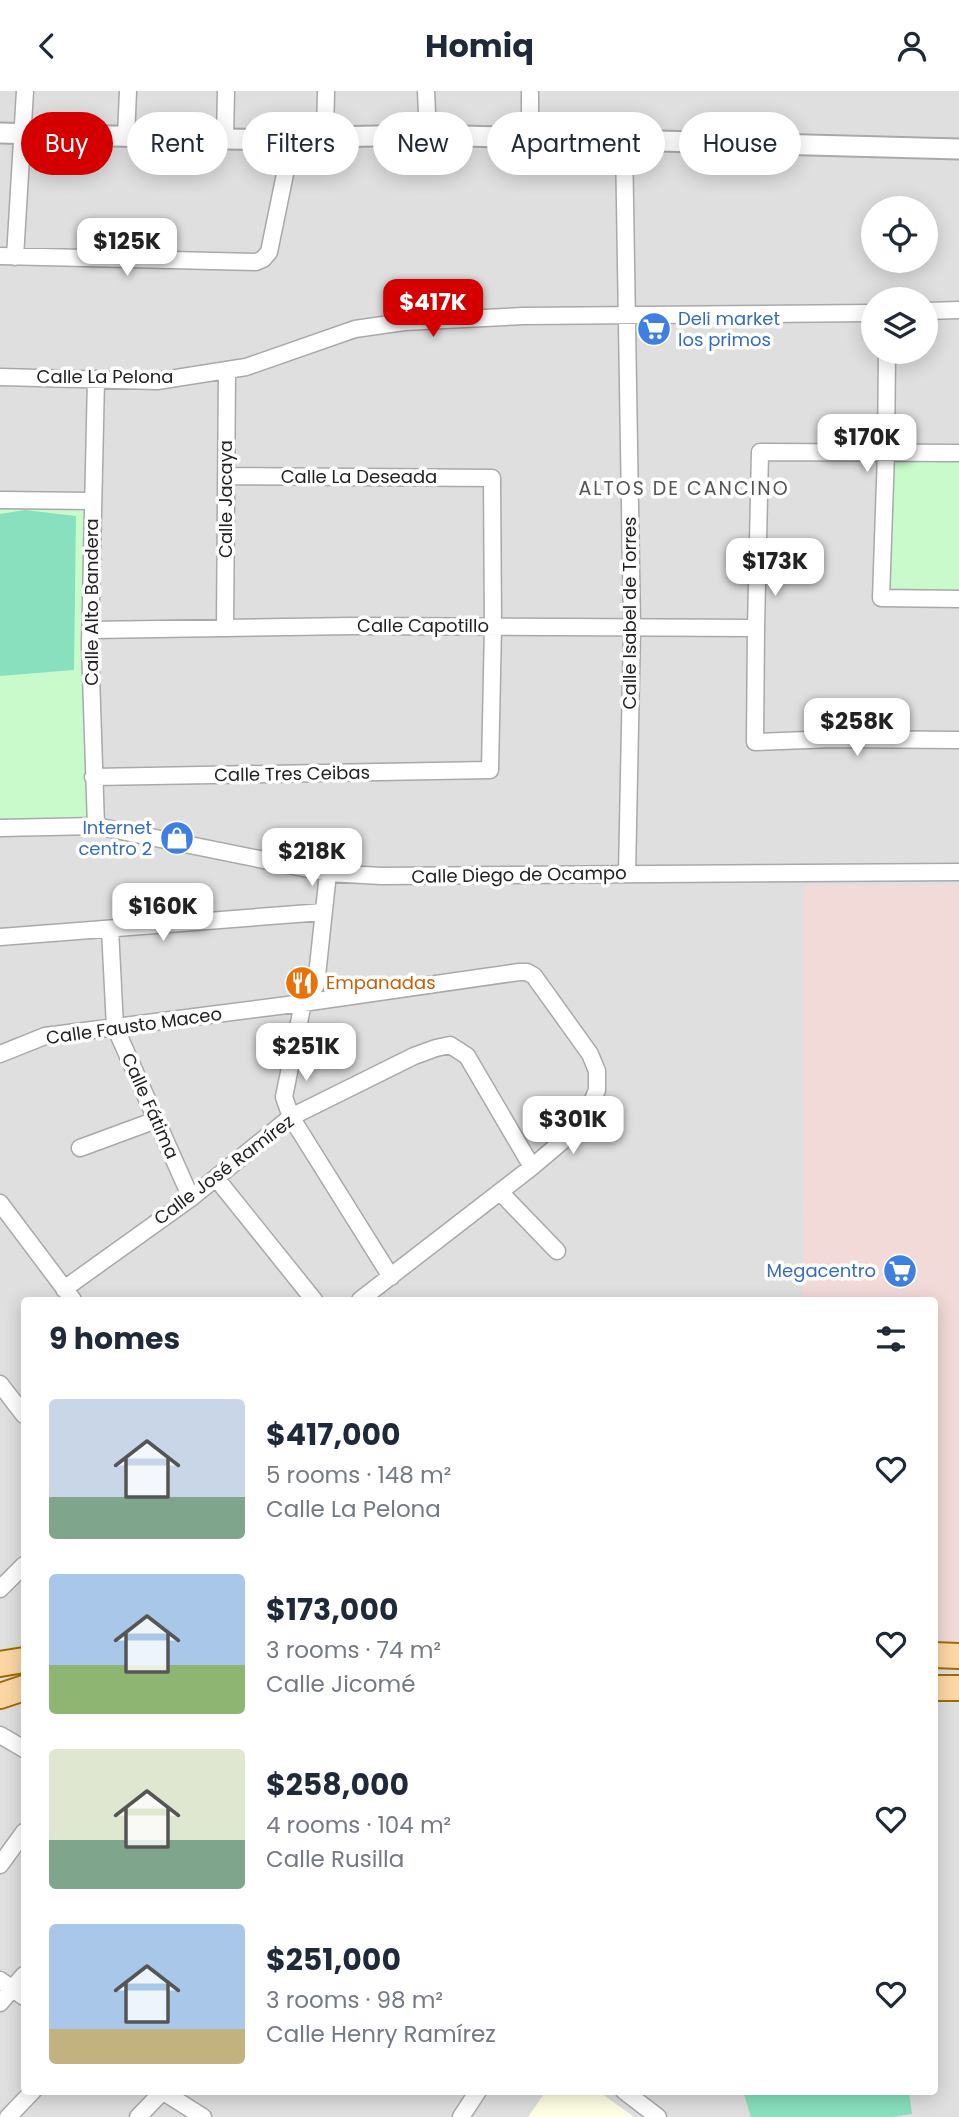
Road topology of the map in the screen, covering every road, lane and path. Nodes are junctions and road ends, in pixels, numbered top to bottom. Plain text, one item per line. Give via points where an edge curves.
1 (26, 91) edge
2 (128, 91) edge
3 (226, 91) edge
4 (327, 91) edge
5 (426, 91) edge
6 (530, 91) edge
7 (25, 112) edge
8 (226, 112) edge
9 (326, 112) edge
10 (427, 112) edge
11 (530, 112) edge
12 (0, 134) edge
13 (21, 134) edge
14 (113, 137) edge
15 (126, 137) joint
16 (665, 143) edge
17 (21, 149) edge
18 (959, 149) edge
19 (285, 175) edge
20 (624, 175) edge
21 (7, 256) edge
22 (959, 310) edge
23 (938, 311) edge
24 (861, 313) edge
25 (626, 314) junction
26 (887, 364) edge
27 (227, 370) junction
28 (0, 377) edge
29 (96, 379) junction
30 (886, 453) junction
31 (959, 453) edge
32 (226, 476) junction
33 (0, 501) edge
34 (93, 501) junction
35 (959, 599) edge
36 (493, 626) junction
37 (225, 628) junction
38 (632, 628) junction
39 (756, 628) junction
40 (90, 630) junction
41 (959, 740) edge
42 (93, 777) junction
43 (96, 826) junction
44 (0, 828) edge
45 (959, 871) edge
46 (328, 873) junction
47 (627, 874) junction
48 (323, 912) junction
49 (110, 929) junction
50 (0, 937) edge
51 (303, 1003) junction
52 (115, 1027) junction
53 (0, 1054) edge
54 (291, 1117) junction
55 (156, 1120) junction
56 (80, 1148) dead end
57 (532, 1167) junction
58 (216, 1178) junction
59 (501, 1193) junction
60 (191, 1198) junction
61 (0, 1203) edge
62 (556, 1251) dead end
63 (391, 1277) junction
64 (69, 1295) edge
65 (312, 1297) edge
66 (364, 1297) edge
67 (0, 1384) edge
68 (21, 1411) edge
69 (21, 1568) edge
70 (0, 1589) edge
71 (938, 1655) edge
72 (959, 1655) edge
73 (21, 1660) edge
74 (0, 1664) edge
75 (938, 1688) edge
76 (959, 1688) edge
77 (21, 1689) edge
78 (0, 1696) edge
79 (0, 1735) edge
80 (21, 1747) edge
81 (21, 1836) edge
82 (0, 1865) edge
83 (13, 1989) edge
84 (0, 2003) edge
85 (29, 2095) edge
86 (159, 2095) edge
87 (169, 2095) edge
88 (475, 2095) edge
89 (629, 2095) edge
90 (8, 2117) edge
91 (138, 2117) edge
92 (203, 2117) edge
93 (461, 2117) edge
94 (658, 2117) edge

1 - 7 street
2 - 15 street
3 - 8 street
4 - 9 street
5 - 10 street
6 - 11 street
12 - 13 street
14 - 15 street
16 - 18 street
17 - 21 street
19 - 21 street via 269,252 256,262
20 - 25 street, Calle Isabel de Torres
22 - 23 street
24 - 25 street, Calle La Pelona
25 - 27 street, Calle La Pelona via 404,321 355,329
25 - 38 street, Calle Isabel de Torres
26 - 30 street
27 - 29 street, Calle La Pelona via 157,381
27 - 32 street, Calle Jacaya
28 - 29 street, Calle La Pelona
29 - 34 street, Calle Alto Bandera
30 - 31 street
30 - 35 street via 881,598
30 - 39 street via 760,453
32 - 36 street, Calle La Deseada via 492,478
32 - 37 street, Calle Jacaya
33 - 34 street
34 - 40 street, Calle Alto Bandera
36 - 37 street, Calle Capotillo
36 - 38 street, Calle Capotillo
36 - 42 street, Calle Tres Ceibas via 490,770
37 - 40 street, Calle Capotillo
38 - 39 street, Calle Capotillo
38 - 47 street, Calle Isabel de Torres
39 - 41 street via 755,742
40 - 42 street, Calle Alto Bandera
42 - 43 street, Calle Alto Bandera
43 - 44 street, Calle Diego de Ocampo
43 - 46 street, Calle Diego de Ocampo
45 - 47 street, Calle Diego de Ocampo
46 - 47 street, Calle Diego de Ocampo
46 - 48 street
48 - 49 street
48 - 51 street via 316,985
49 - 50 street
49 - 52 street, Calle Fátima
51 - 52 street, Calle Fausto Maceo
51 - 54 street via 284,1097
51 - 57 street, Calle Fausto Maceo via 519,972 534,976 590,1054 597,1071 597,1090 587,1114
52 - 53 street, Calle Fausto Maceo via 45,1036
52 - 55 street, Calle Fátima
54 - 57 street, Calle José Ramírez via 414,1056 450,1045 467,1056
54 - 58 street, Calle José Ramírez
54 - 63 street
55 - 56 street
55 - 60 street, Calle Fátima
57 - 59 street
58 - 60 street, Calle José Ramírez
58 - 65 street
59 - 62 street
59 - 63 street
60 - 64 street, Calle José Ramírez
61 - 64 street
63 - 66 street
67 - 68 street
69 - 70 street
71 - 72 main road
73 - 74 main road
75 - 76 main road
77 - 78 main road
79 - 80 street
81 - 82 street
83 - 84 street
85 - 90 street
86 - 91 street
87 - 92 street
88 - 93 street
89 - 94 street

